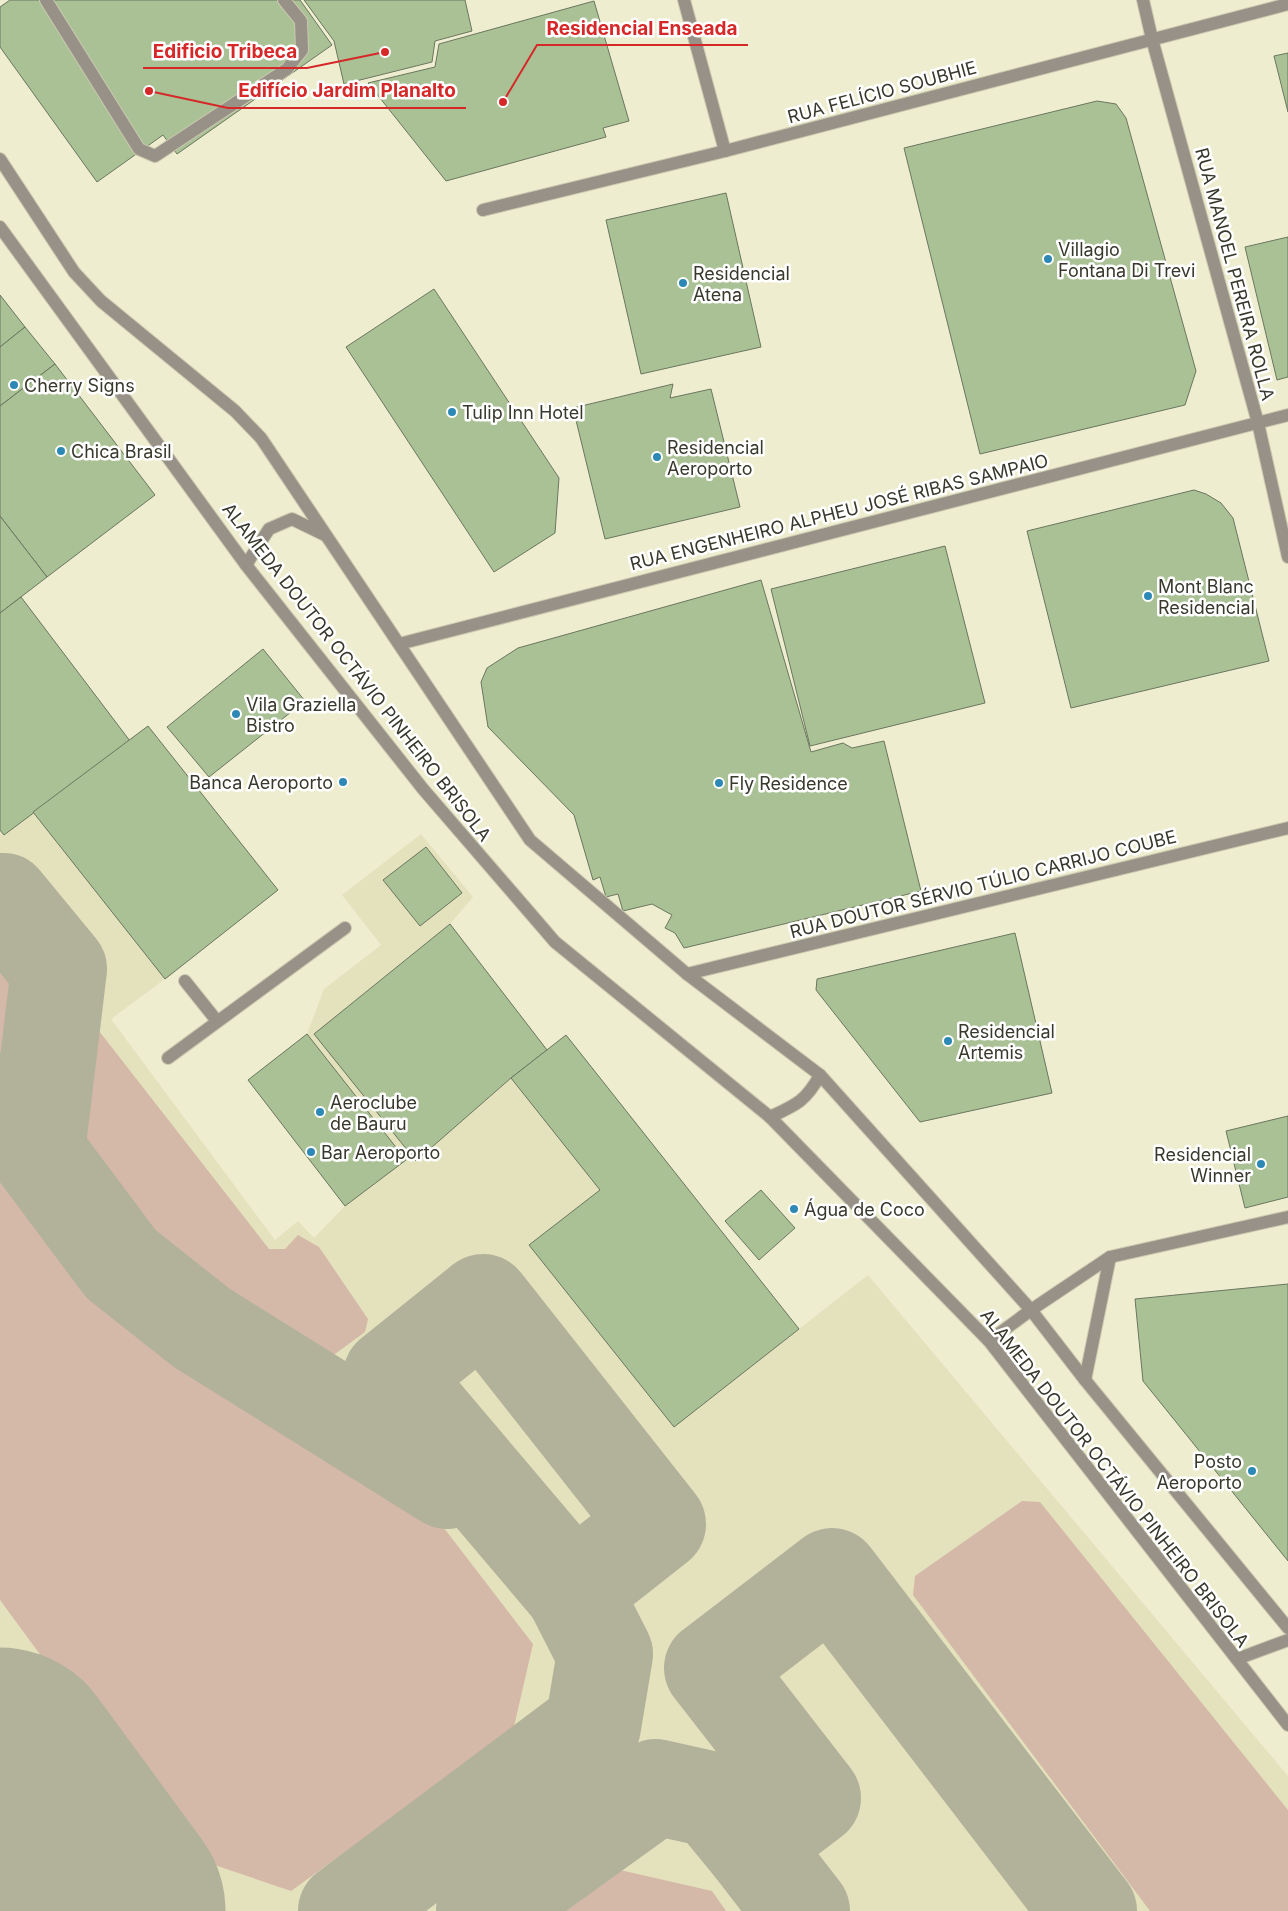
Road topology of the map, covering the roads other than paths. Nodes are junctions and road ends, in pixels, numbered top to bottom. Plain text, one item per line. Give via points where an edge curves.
1 (46, 0) edge
2 (284, 0) edge
3 (684, 0) edge
4 (1143, 0) edge
5 (1288, 4) edge
6 (1152, 39) junction
7 (726, 151) junction
8 (0, 160) edge
9 (483, 210) dead end
10 (0, 227) edge
11 (1288, 415) edge
12 (1258, 422) junction
13 (327, 536) junction
14 (1288, 558) edge
15 (246, 565) junction
16 (398, 644) junction
17 (1288, 828) edge
18 (345, 928) dead end
19 (687, 974) junction
20 (185, 981) dead end
21 (217, 1021) junction
22 (168, 1058) dead end
23 (820, 1076) junction
24 (770, 1117) junction
25 (1288, 1216) edge
26 (1110, 1257) junction
27 (1031, 1310) junction
28 (989, 1341) junction
29 (1085, 1380) junction
30 (1288, 1628) edge
31 (1288, 1640) edge
32 (1236, 1659) junction
33 (1288, 1726) edge

1 - 2 street via 139,149 155,156 287,69 302,50 301,21
3 - 7 street
4 - 6 street, RUA MANOEL PEREIRA ROLLA
5 - 6 street, RUA FELÍCIO SOUBHIE
6 - 7 street, RUA FELÍCIO SOUBHIE
6 - 12 street, RUA MANOEL PEREIRA ROLLA
7 - 9 street, RUA FELÍCIO SOUBHIE
8 - 13 street, ALAMEDA DOUTOR OCTÁVIO PINHEIRO BRISOLA via 74,272 101,301 235,410 261,438
10 - 15 street, ALAMEDA DOUTOR OCTÁVIO PINHEIRO BRISOLA
11 - 12 street, RUA ENGENHEIRO ALPHEU JOSÉ RIBAS SAMPAIO
12 - 14 street, RUA MANOEL PEREIRA ROLLA
12 - 16 street, RUA ENGENHEIRO ALPHEU JOSÉ RIBAS SAMPAIO
13 - 15 street via 292,519 270,529
13 - 16 street, ALAMEDA DOUTOR OCTÁVIO PINHEIRO BRISOLA
15 - 24 street, ALAMEDA DOUTOR OCTÁVIO PINHEIRO BRISOLA via 423,789 555,942
16 - 19 street, ALAMEDA DOUTOR OCTÁVIO PINHEIRO BRISOLA via 530,840
17 - 19 street, RUA DOUTOR SÉRVIO TÚLIO CARRIJO COUBE
18 - 21 street
19 - 23 street, ALAMEDA DOUTOR OCTÁVIO PINHEIRO BRISOLA
20 - 21 street
21 - 22 street
23 - 24 street via 803,1100
23 - 27 street, ALAMEDA DOUTOR OCTÁVIO PINHEIRO BRISOLA
24 - 28 street, ALAMEDA DOUTOR OCTÁVIO PINHEIRO BRISOLA
25 - 26 street
26 - 27 street
26 - 29 street
27 - 28 street
27 - 29 street, ALAMEDA DOUTOR OCTÁVIO PINHEIRO BRISOLA
28 - 32 street, ALAMEDA DOUTOR OCTÁVIO PINHEIRO BRISOLA
29 - 30 street, ALAMEDA DOUTOR OCTÁVIO PINHEIRO BRISOLA
31 - 32 street
32 - 33 street, ALAMEDA DOUTOR OCTÁVIO PINHEIRO BRISOLA

